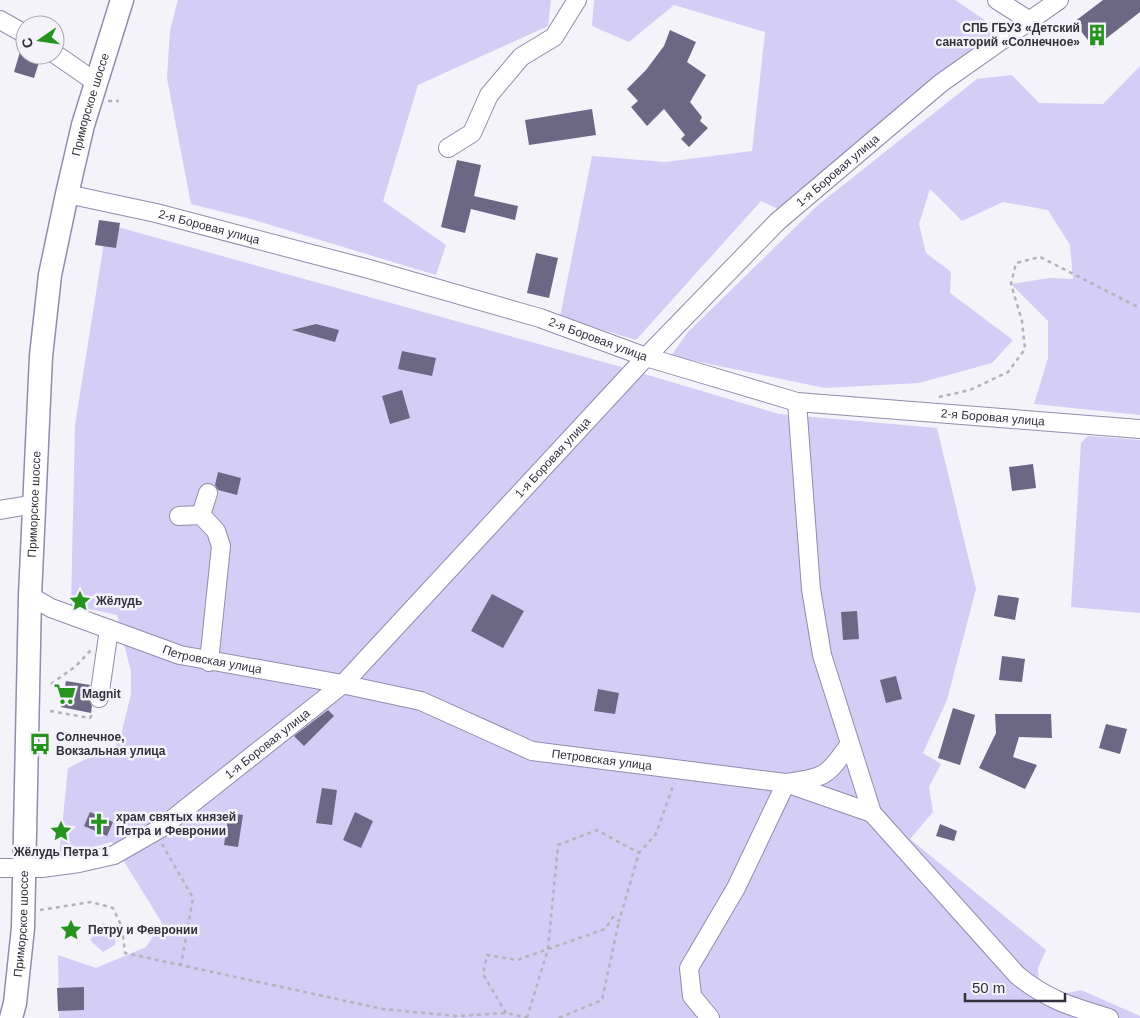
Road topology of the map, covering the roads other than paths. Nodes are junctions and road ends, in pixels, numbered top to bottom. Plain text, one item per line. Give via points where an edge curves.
1 (122, 0) edge
2 (577, 0) edge
3 (997, 0) edge
4 (1059, 0) edge
5 (0, 20) edge
6 (1030, 21) junction
7 (15, 28) edge
8 (65, 61) edge
9 (97, 83) junction
10 (448, 148) dead end
11 (67, 194) junction
12 (646, 357) junction
13 (797, 402) junction
14 (1140, 429) edge
15 (208, 493) dead end
16 (35, 504) junction
17 (0, 510) edge
18 (201, 514) junction
19 (179, 516) dead end
20 (30, 596) junction
21 (107, 638) junction
22 (209, 662) junction
23 (343, 684) junction
24 (99, 698) road end
25 (849, 745) junction
26 (786, 783) junction
27 (872, 813) junction
28 (0, 868) edge
29 (25, 868) junction
30 (12, 1018) edge
31 (710, 1018) edge
32 (1109, 1018) edge

1 - 9 main road, Приморское шоссе
2 - 10 street via 554,37 521,57 489,95 472,133
3 - 6 street
4 - 6 street, 1-я Боровая улица
5 - 7 street
6 - 12 street, 1-я Боровая улица via 942,83 777,222
8 - 9 street
9 - 11 main road, Приморское шоссе via 83,125
11 - 12 street, 2-я Боровая улица via 369,269 540,318
11 - 16 main road, Приморское шоссе via 50,275 41,356
12 - 13 street, 2-я Боровая улица
12 - 23 street, 1-я Боровая улица
13 - 14 street, 2-я Боровая улица
13 - 25 street via 811,589 822,655
15 - 18 street
16 - 17 street
16 - 20 main road, Приморское шоссе
18 - 19 street
18 - 22 street via 216,531 221,546
20 - 21 street, Петровская улица
20 - 29 main road, Приморское шоссе
21 - 22 street, Петровская улица
21 - 24 street
22 - 23 street, Петровская улица
23 - 26 street, Петровская улица via 421,701 532,750
23 - 29 street, 1-я Боровая улица via 144,838 114,855 79,863
25 - 26 street via 831,770 816,778
25 - 27 street
26 - 27 street, Петровская улица
26 - 31 street via 736,888 689,968 692,996
27 - 32 street, Петровская улица via 1034,989 1063,1004
28 - 29 street, 1-я Боровая улица
29 - 30 main road, Приморское шоссе via 23,928

